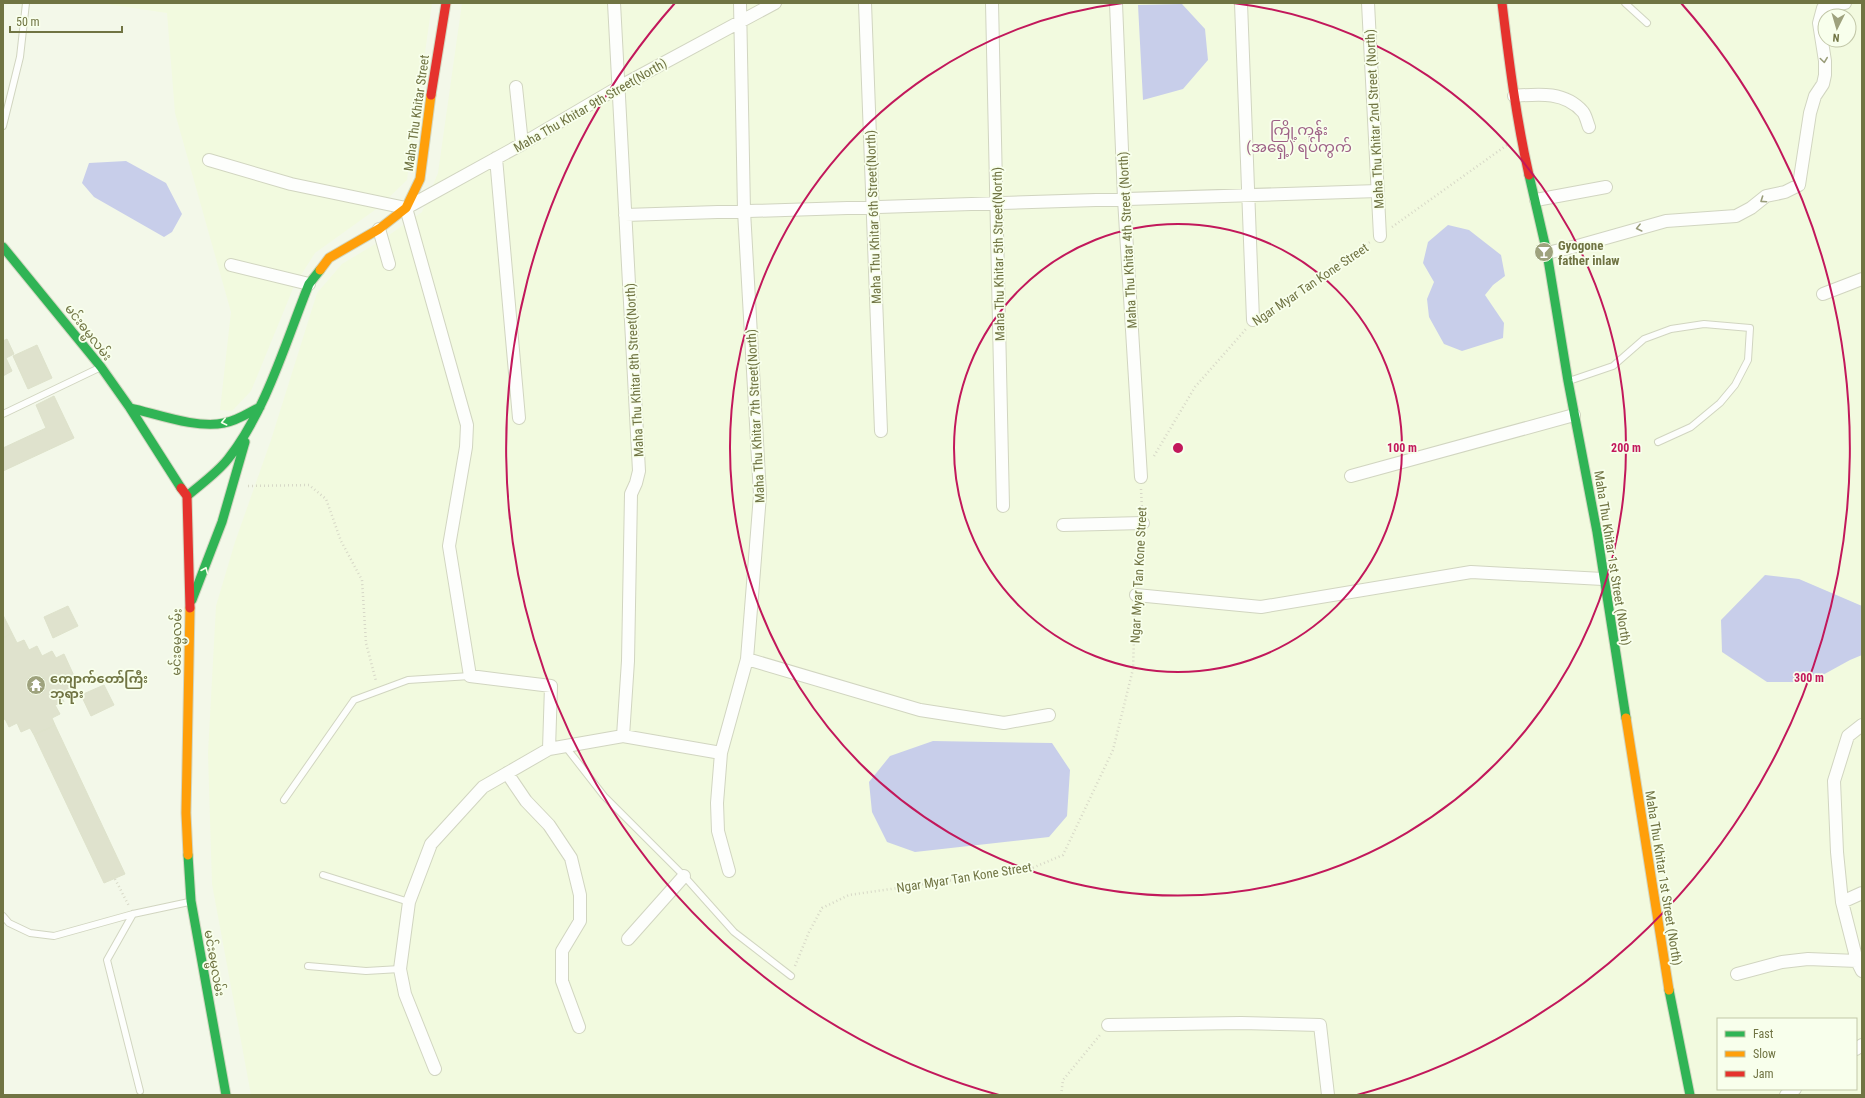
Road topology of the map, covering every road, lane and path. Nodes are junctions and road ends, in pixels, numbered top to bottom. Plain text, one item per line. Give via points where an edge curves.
1 (26, 3) edge
2 (446, 3) edge
3 (614, 3) edge
4 (740, 3) edge
5 (775, 3) edge
6 (865, 3) edge
7 (992, 3) edge
8 (1116, 3) edge
9 (1240, 3) edge
10 (1368, 3) edge
11 (1502, 3) edge
12 (1626, 3) edge
13 (1845, 3) edge
14 (740, 22) junction
15 (1647, 22) dead end
16 (516, 87) dead end
17 (619, 87) junction
18 (1514, 96) junction
19 (3, 126) edge
20 (1589, 126) dead end
21 (1520, 136) junction
22 (522, 144) junction
23 (496, 158) junction
24 (209, 160) dead end
25 (1606, 187) dead end
26 (1378, 191) junction
27 (1248, 195) junction
28 (1124, 199) junction
29 (1536, 200) junction
30 (998, 203) junction
31 (872, 207) junction
32 (406, 208) junction
33 (744, 211) junction
34 (624, 215) junction
35 (379, 229) junction
36 (1380, 236) junction
37 (3, 247) edge
38 (1546, 253) junction
39 (389, 264) dead end
40 (231, 265) dead end
41 (1862, 279) edge
42 (309, 284) junction
43 (1823, 294) dead end
44 (1253, 320) junction
45 (101, 367) junction
46 (1568, 382) junction
47 (260, 407) junction
48 (130, 408) junction
49 (3, 414) edge
50 (1574, 415) junction
51 (519, 418) dead end
52 (881, 430) dead end
53 (248, 431) junction
54 (1658, 442) dead end
55 (1152, 457) dead end
56 (1351, 476) dead end
57 (1141, 477) joint
58 (233, 486) junction
59 (187, 496) junction
60 (1003, 506) dead end
61 (1143, 523) junction
62 (1063, 525) dead end
63 (1603, 579) junction
64 (1136, 595) junction
65 (190, 606) junction
66 (747, 659) junction
67 (470, 676) junction
68 (379, 691) junction
69 (1049, 714) dead end
70 (1862, 725) edge
71 (623, 736) junction
72 (565, 746) junction
73 (549, 749) junction
74 (721, 753) junction
75 (507, 773) junction
76 (284, 800) dead end
77 (729, 871) dead end
78 (323, 875) dead end
79 (684, 876) junction
80 (115, 879) dead end
81 (1862, 893) edge
82 (191, 901) junction
83 (410, 902) junction
84 (1842, 902) junction
85 (133, 914) junction
86 (3, 916) edge
87 (628, 939) dead end
88 (308, 966) dead end
89 (1860, 966) edge
90 (400, 969) junction
91 (1737, 974) dead end
92 (791, 976) joint
93 (1108, 1025) joint
94 (579, 1027) dead end
95 (435, 1069) dead end
96 (140, 1091) dead end
97 (226, 1095) edge
98 (1061, 1095) edge
99 (1328, 1095) edge
100 (1690, 1095) edge

1 - 19 lane via 20,57
2 - 32 street, Maha Thu Khitar Street via 420,179
3 - 17 street, Maha Thu Khitar 8th Street(North)
4 - 14 street, Maha Thu Khitar 7th Street(North)
5 - 14 street, Maha Thu Khitar 9th Street(North)
6 - 31 street, Maha Thu Khitar 6th Street(North)
7 - 30 street, Maha Thu Khitar 5th Street(North)
8 - 28 street, Maha Thu Khitar 4th Street (North)
9 - 27 street
10 - 26 street, Maha Thu Khitar 2nd Street (North)
11 - 18 street, Maha Thu Khitar 1st Street (North)
12 - 15 lane
13 -> 38 street via 1823,8 1819,23 1825,75 1810,113 1798,185 1785,192 1766,196 1736,216 1666,221
14 - 17 street, Maha Thu Khitar 9th Street(North)
14 - 33 street, Maha Thu Khitar 7th Street(North)
16 - 22 street
17 - 22 street, Maha Thu Khitar 9th Street(North)
17 - 34 street, Maha Thu Khitar 8th Street(North)
18 - 20 street via 1548,94 1571,102 1584,113
18 - 21 street, Maha Thu Khitar 1st Street (North)
21 - 29 street, Maha Thu Khitar 1st Street (North)
21 - 36 path, Ngar Myar Tan Kone Street
22 - 23 street, Maha Thu Khitar 9th Street(North)
23 - 32 street, Maha Thu Khitar 9th Street(North)
23 - 51 street
24 - 32 street via 291,184
25 - 29 street
26 - 27 street
26 - 36 street, Maha Thu Khitar 2nd Street (North)
27 - 28 street
27 - 44 street
28 - 30 street
28 - 57 street, Maha Thu Khitar 4th Street (North)
29 - 38 street, Maha Thu Khitar 1st Street (North)
30 - 31 street
30 - 60 street, Maha Thu Khitar 5th Street(North)
31 - 33 street
31 - 52 street, Maha Thu Khitar 6th Street(North)
32 - 35 street, Maha Thu Khitar Street
32 - 67 street via 467,425 466,447 449,546
33 - 34 street
33 - 66 street, Maha Thu Khitar 7th Street(North) via 760,495
34 - 71 street, Maha Thu Khitar 8th Street(North) via 640,471 631,494 628,661
35 - 39 street
35 - 42 street, Maha Thu Khitar Street via 329,258
36 - 44 path, Ngar Myar Tan Kone Street
37 - 45 street, မင်းဓမ္မလမ်း
38 - 46 street, Maha Thu Khitar 1st Street (North)
40 - 42 street
41 - 43 street
42 - 47 street, Maha Thu Khitar Street
44 - 55 path, Ngar Myar Tan Kone Street via 1195,387
45 - 48 street, မင်းဓမ္မလမ်း
45 - 49 lane
46 - 50 street, Maha Thu Khitar 1st Street (North)
46 - 54 lane via 1613,366 1644,339 1672,329 1704,324 1750,328 1748,360 1736,386 1691,427
47 -> 48 street via 234,420 214,424
47 - 53 street, Maha Thu Khitar Street
48 - 59 street, မင်းဓမ္မလမ်း
50 - 56 street
50 - 63 street, Maha Thu Khitar 1st Street (North) via 1597,532
53 - 58 street
53 - 59 street via 227,460
57 - 61 path, Ngar Myar Tan Kone Street
65 -> 58 street via 212,552
58 - 68 path via 309,485 326,499 341,541 362,580 366,643
59 - 65 street, မင်းဓမ္မလမ်း
61 - 62 street
61 - 64 path, Ngar Myar Tan Kone Street
63 - 64 street via 1471,572 1261,608
63 - 100 street, Maha Thu Khitar 1st Street (North) via 1671,1004
64 - 92 path, Ngar Myar Tan Kone Street via 1133,669 1113,750 1063,855 1030,869 849,895 822,908
65 - 82 street, မင်းဓမ္မလမ်း via 186,812
66 - 69 street via 920,710 1004,723
66 - 74 street, Maha Thu Khitar 7th Street(North)
67 - 68 lane via 408,680
67 - 73 street via 550,686
68 - 76 lane via 354,700
70 - 84 street via 1848,736 1834,781
71 - 72 street
71 - 74 street
72 - 73 street
72 - 79 lane via 604,796
73 - 75 street
74 - 77 street, Maha Thu Khitar 7th Street(North) via 717,803 718,831
75 - 83 street via 482,788 431,844
75 - 94 street via 526,801 549,825 571,858 580,895 580,921 562,950 562,981
78 - 83 lane
79 - 87 street
79 - 92 lane via 734,932
80 - 85 path
81 - 84 street
82 - 85 lane
82 - 97 street, မင်းဓမ္မလမ်း
83 - 90 street
84 - 89 street
85 - 86 lane via 54,936 30,933 9,923
85 - 96 lane via 107,960
88 - 90 lane via 366,971
89 - 91 street via 1808,959 1782,962
90 - 95 street via 405,994
93 - 98 path via 1063,1080
93 - 99 street via 1320,1025

